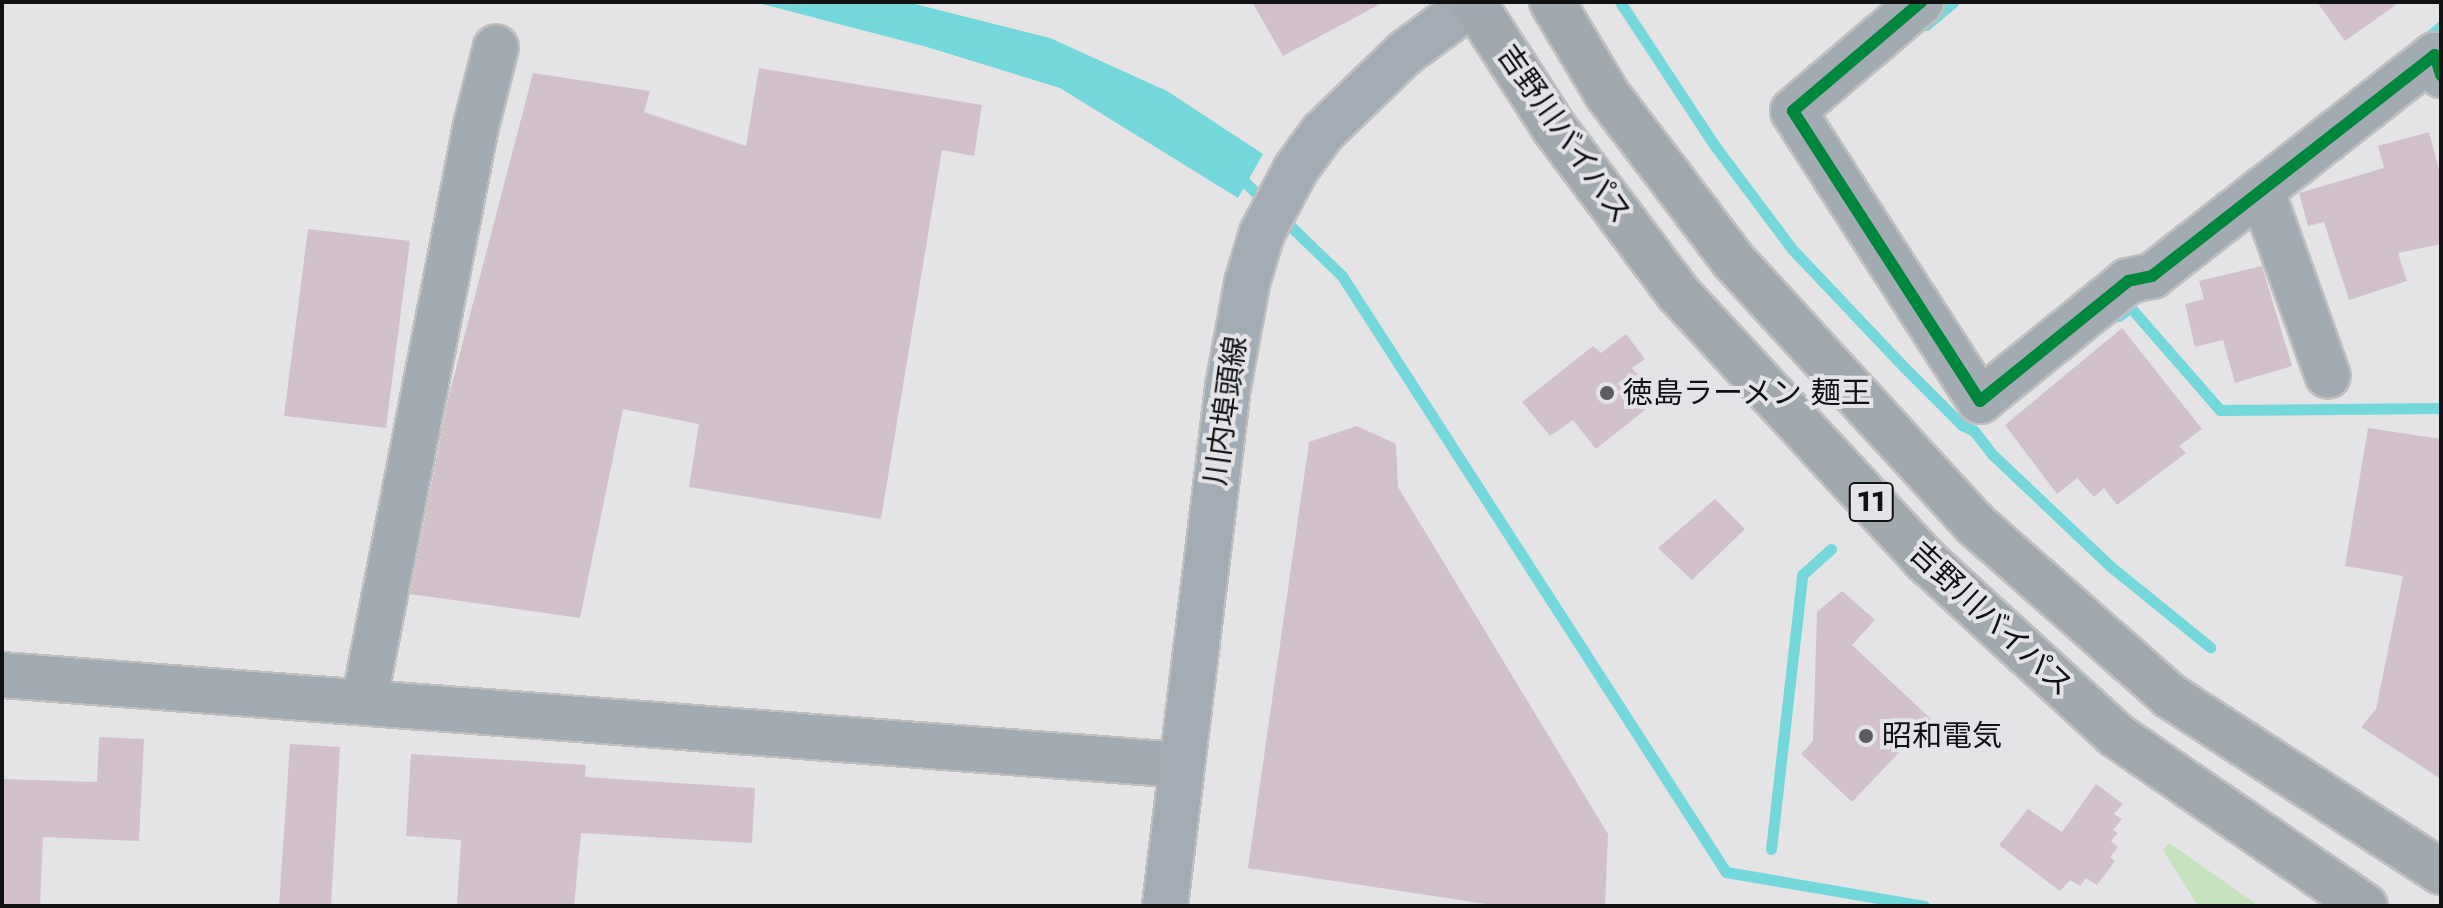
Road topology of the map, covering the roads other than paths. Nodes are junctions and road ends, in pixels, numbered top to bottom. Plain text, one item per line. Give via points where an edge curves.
1 (1473, 2) edge
2 (1552, 2) edge
3 (1921, 2) edge
4 (496, 47) dead end
5 (2439, 60) edge
6 (2262, 192) junction
7 (2328, 376) dead end
8 (2, 675) edge
9 (364, 702) junction
10 (1180, 765) junction
11 (2441, 872) edge
12 (1165, 906) edge
13 (2365, 906) edge

1 - 10 main road, 川内埠頭線 via 1430,32 1323,132 1262,233 1228,387
1 - 13 highway, 吉野川バイパス / 11 via 1555,129 1678,293 1925,560 2116,735
2 - 11 highway, 吉野川バイパス / 11 via 1607,94 1733,260 1975,524 2170,696
3 - 6 street via 1793,111 1980,401 2128,281 2152,276
4 - 9 street
5 - 6 street
6 - 7 street
8 - 9 street
9 - 10 street
10 - 12 main road, 川内埠頭線

